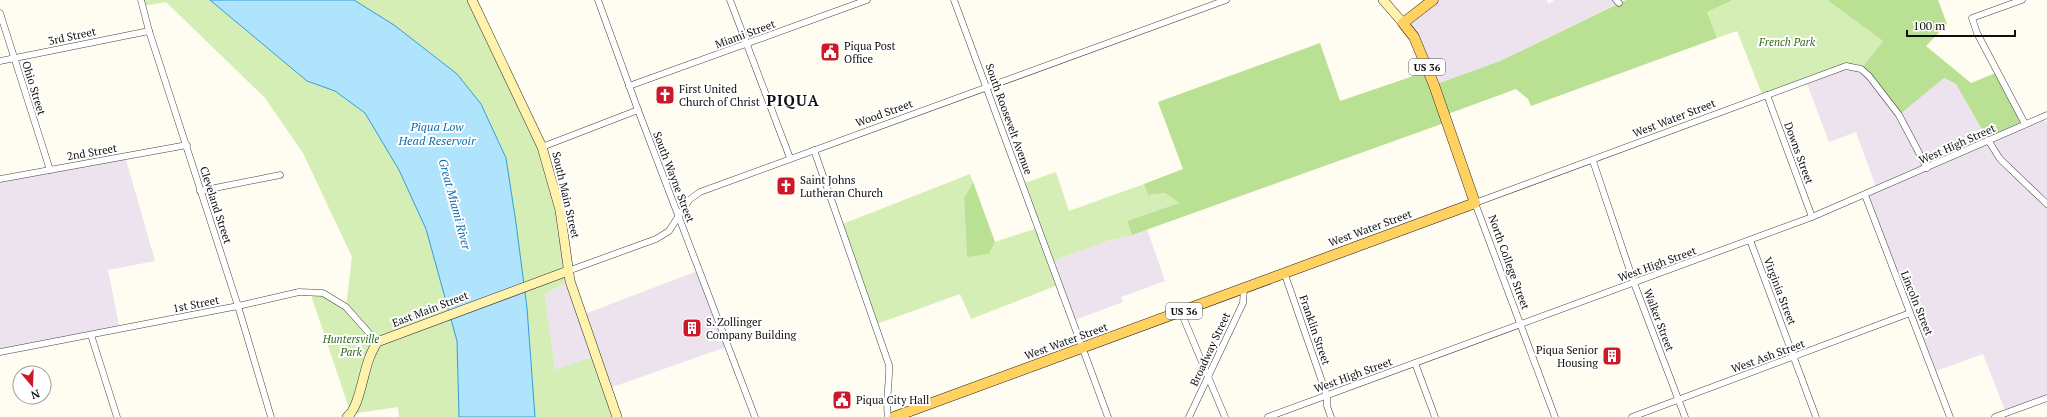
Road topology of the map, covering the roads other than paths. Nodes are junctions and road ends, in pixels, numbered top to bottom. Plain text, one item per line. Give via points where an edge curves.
1 (141, 0) edge
2 (472, 0) edge
3 (598, 0) edge
4 (730, 0) edge
5 (867, 0) edge
6 (954, 0) edge
7 (1226, 0) edge
8 (1382, 0) edge
9 (1433, 0) edge
10 (2022, 0) edge
11 (1215, 2) edge
12 (0, 13) edge
13 (1403, 22) junction
14 (149, 31) junction
15 (746, 44) junction
16 (14, 58) junction
17 (0, 62) edge
18 (630, 86) junction
19 (987, 87) junction
20 (1767, 95) junction
21 (638, 110) junction
22 (2047, 115) edge
23 (2025, 124) junction
24 (1988, 140) junction
25 (187, 145) junction
26 (542, 147) junction
27 (814, 150) junction
28 (790, 158) junction
29 (1592, 161) junction
30 (1927, 168) junction
31 (50, 170) junction
32 (280, 175) dead end
33 (0, 179) edge
34 (200, 191) junction
35 (1865, 195) junction
36 (1475, 203) junction
37 (2047, 204) edge
38 (679, 217) junction
39 (1812, 217) junction
40 (1750, 240) junction
41 (568, 270) junction
42 (1284, 272) junction
43 (1634, 283) junction
44 (1244, 288) junction
45 (238, 306) junction
46 (1181, 312) junction
47 (1910, 313) junction
48 (1520, 325) junction
49 (90, 335) junction
50 (377, 342) junction
51 (1082, 348) junction
52 (0, 352) edge
53 (1794, 357) junction
54 (1415, 363) junction
55 (1208, 374) junction
56 (1327, 396) junction
57 (2047, 398) edge
58 (1679, 400) junction
59 (117, 417) edge
60 (271, 417) edge
61 (347, 417) edge
62 (617, 417) edge
63 (755, 417) edge
64 (888, 417) edge
65 (894, 417) edge
66 (1108, 417) edge
67 (1189, 417) edge
68 (1225, 417) edge
69 (1268, 417) edge
70 (1331, 417) edge
71 (1435, 417) edge
72 (1555, 417) edge
73 (1632, 417) edge
74 (1685, 417) edge
75 (1816, 417) edge
76 (1950, 417) edge
77 (1995, 417) edge

1 - 14 street, Cleveland Street
2 - 26 main road, South Main Street
3 - 18 street, South Wayne Street
4 - 15 street
5 - 15 street, Miami Street
6 - 19 street, South Roosevelt Avenue
7 - 11 street, Wood Street
8 - 13 main road
9 - 13 main road
10 - 23 street via 1972,18 1977,33
11 - 19 street, Wood Street
12 - 16 street, Ohio Street
13 - 36 main road, North College Street / US 36 via 1414,37 1445,115
14 - 16 street, 3rd Street
14 - 25 street, Cleveland Street
15 - 18 street, Miami Street
15 - 28 street
16 - 17 street, 3rd Street
16 - 31 street, Ohio Street
18 - 21 street, South Wayne Street
19 - 27 street, Wood Street
19 - 51 street, South Roosevelt Avenue
20 - 29 street, West Water Street
20 - 30 street, West Water Street via 1838,68 1854,66 1861,69 1899,115
20 - 39 street, Downs Street
21 - 26 street
21 - 38 street, South Wayne Street
22 - 23 street, West High Street
23 - 24 street, West High Street
24 - 30 street, West High Street
24 - 37 street via 2000,160
25 - 31 street, 2nd Street
25 - 34 street, Cleveland Street
26 - 41 main road, South Main Street via 560,210
27 - 28 street, Wood Street
27 - 64 street via 889,365 890,379 886,406
28 - 38 street, Wood Street via 700,192 690,200
29 - 36 street, West Water Street
29 - 43 street, Walker Street
30 - 35 street, West High Street
31 - 33 street, 2nd Street
32 - 34 street
34 - 45 street, Cleveland Street
35 - 39 street, West High Street
35 - 47 street, Lincoln Street
36 - 42 main road, West Water Street / US 36
36 - 48 street, North College Street
38 - 41 street, Wood Street via 669,231 656,238
38 - 63 street, South Wayne Street
39 - 40 street, West High Street
40 - 43 street, West High Street
40 - 53 street, Virginia Street
41 - 50 main road, East Main Street
41 - 62 main road, South Main Street
42 - 44 main road, West Water Street / US 36
42 - 56 street, Franklin Street
43 - 48 street, West High Street
43 - 58 street, Walker Street
44 - 46 main road, West Water Street / US 36
44 - 55 street, Broadway Street via 1243,303
45 - 49 street, 1st Street
45 - 50 street, 1st Street via 299,292 323,292 346,308
45 - 60 street, Cleveland Street
46 - 51 main road, West Water Street / US 36
46 - 55 street
47 - 53 street, West Ash Street
47 - 76 street, Lincoln Street
48 - 54 street, West High Street
48 - 72 street, North College Street
49 - 52 street, 1st Street
49 - 59 street
50 - 61 main road via 369,358 355,406
51 - 65 main road, West Water Street / US 36
51 - 66 street, South Roosevelt Avenue
53 - 58 street, West Ash Street
53 - 75 street, Virginia Street
54 - 56 street, West High Street
54 - 71 street
55 - 67 street, Broadway Street
55 - 68 street
56 - 69 street, West High Street
56 - 70 street, Franklin Street
57 - 77 street
58 - 73 street, West Ash Street
58 - 74 street, Walker Street

